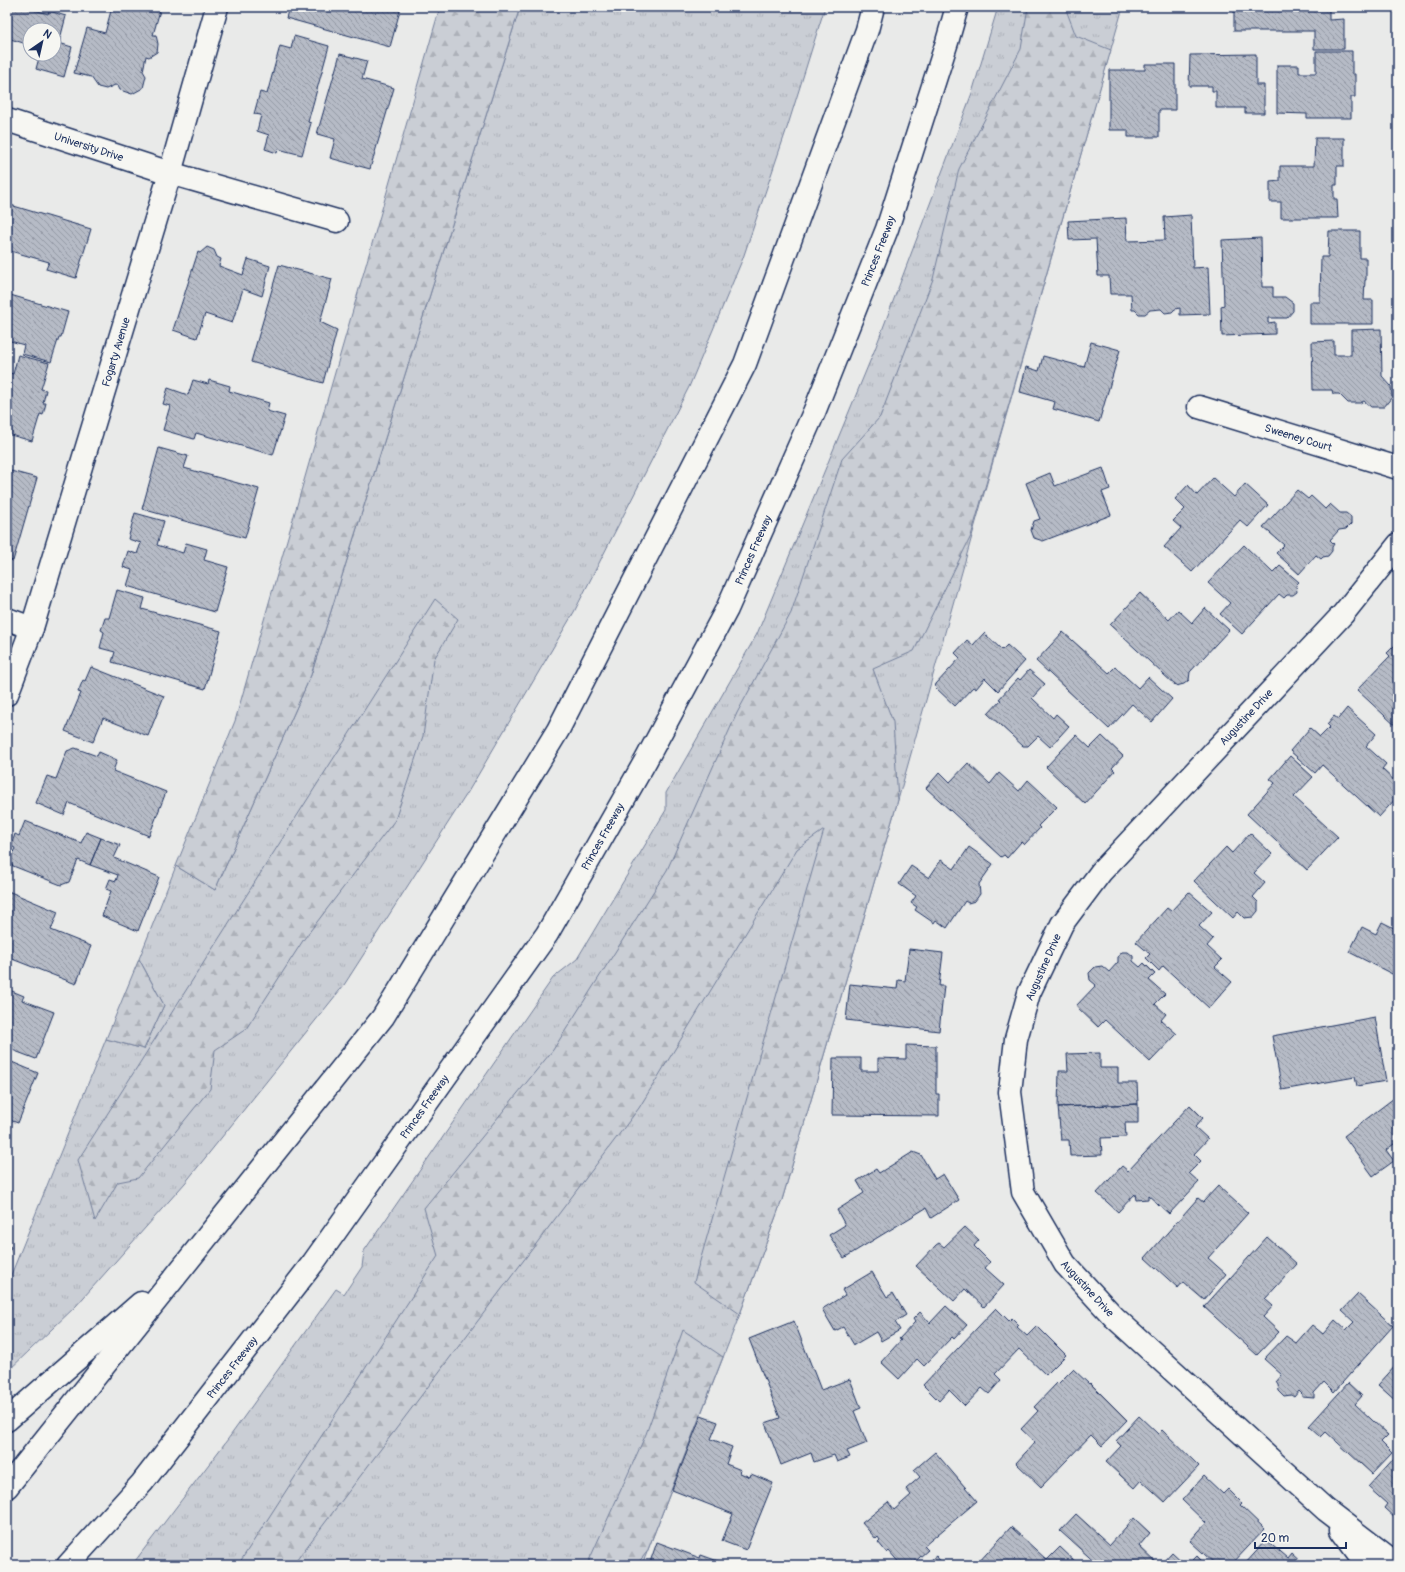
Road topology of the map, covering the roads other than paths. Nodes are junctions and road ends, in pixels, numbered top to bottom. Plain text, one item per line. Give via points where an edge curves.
1 (217, 7) edge
2 (873, 7) edge
3 (957, 7) edge
4 (7, 120) edge
5 (170, 173) junction
6 (337, 221) dead end
7 (1199, 407) dead end
8 (1398, 468) edge
9 (1398, 545) edge
10 (7, 619) edge
11 (32, 628) junction
12 (7, 694) edge
13 (184, 1265) junction
14 (7, 1420) edge
15 (7, 1487) edge
16 (1326, 1510) junction
17 (68, 1565) edge
18 (1367, 1565) edge
19 (1398, 1565) edge

1 - 5 main road, Fogarty Avenue
2 - 13 main road via 867,30 746,364 558,730 383,1017
3 - 17 main road, Princes Freeway via 887,229 815,410 727,609 646,760 547,934 313,1263 142,1483
4 - 5 main road, University Drive
5 - 6 main road, University Drive
5 - 11 main road, Fogarty Avenue
7 - 8 main road, Sweeney Court
9 - 16 main road, Augustine Drive via 1343,614 1101,872 1062,924 1029,993 1016,1039 1010,1092 1023,1192 1065,1264 1114,1317
10 - 11 main road
11 - 12 main road, Fogarty Avenue
13 - 14 main road
13 - 15 main road
16 - 18 main road, Augustine Drive
16 - 19 main road, Augustine Drive

